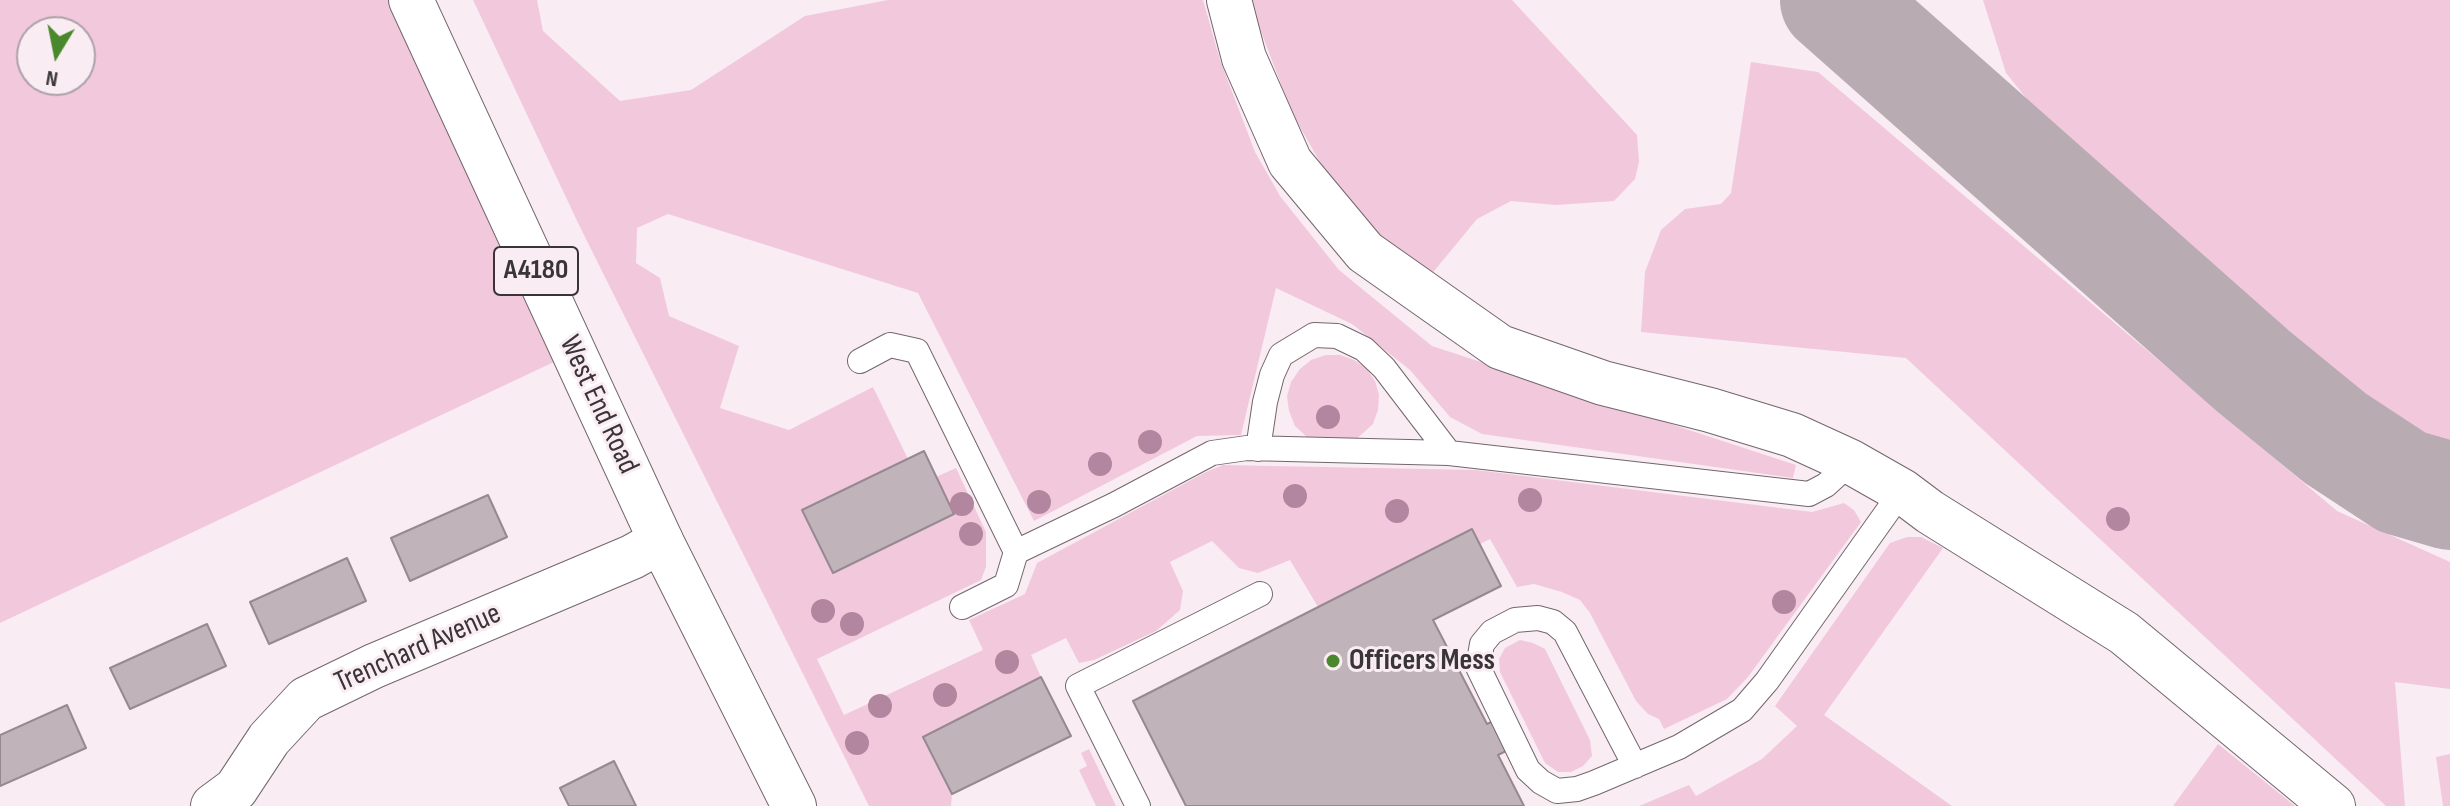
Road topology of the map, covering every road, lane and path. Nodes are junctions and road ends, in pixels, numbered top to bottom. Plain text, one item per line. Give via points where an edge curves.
1 (411, 0) edge
2 (1229, 0) edge
3 (860, 361) dead end
4 (1258, 449) junction
5 (1449, 453) junction
6 (1851, 462) junction
7 (1902, 491) junction
8 (661, 541) junction
9 (1016, 552) junction
10 (1260, 594) dead end
11 (962, 607) dead end
12 (1635, 766) junction
13 (213, 806) edge
14 (794, 806) edge
15 (1138, 806) edge
16 (2333, 806) edge

1 - 8 street, West End Road / A4180
2 - 6 street via 1244,58 1290,162 1365,252 1500,347 1603,383 1792,435
3 - 9 lane via 890,345 917,351
4 - 5 lane
4 - 5 lane via 1265,402 1281,355 1314,335 1337,336 1364,349
4 - 9 lane via 1212,453
5 - 6 lane via 1809,494
6 - 7 street
7 - 12 lane via 1742,710
7 - 16 street via 2124,633
8 - 13 street, Trenchard Avenue via 306,699 269,739 236,789
8 - 14 street, West End Road / A4180
9 - 11 lane via 1006,585
10 - 15 lane via 1078,686
12 - 12 lane via 1577,789 1557,791 1528,770 1478,667 1482,644 1492,632 1515,620 1538,618 1565,632

